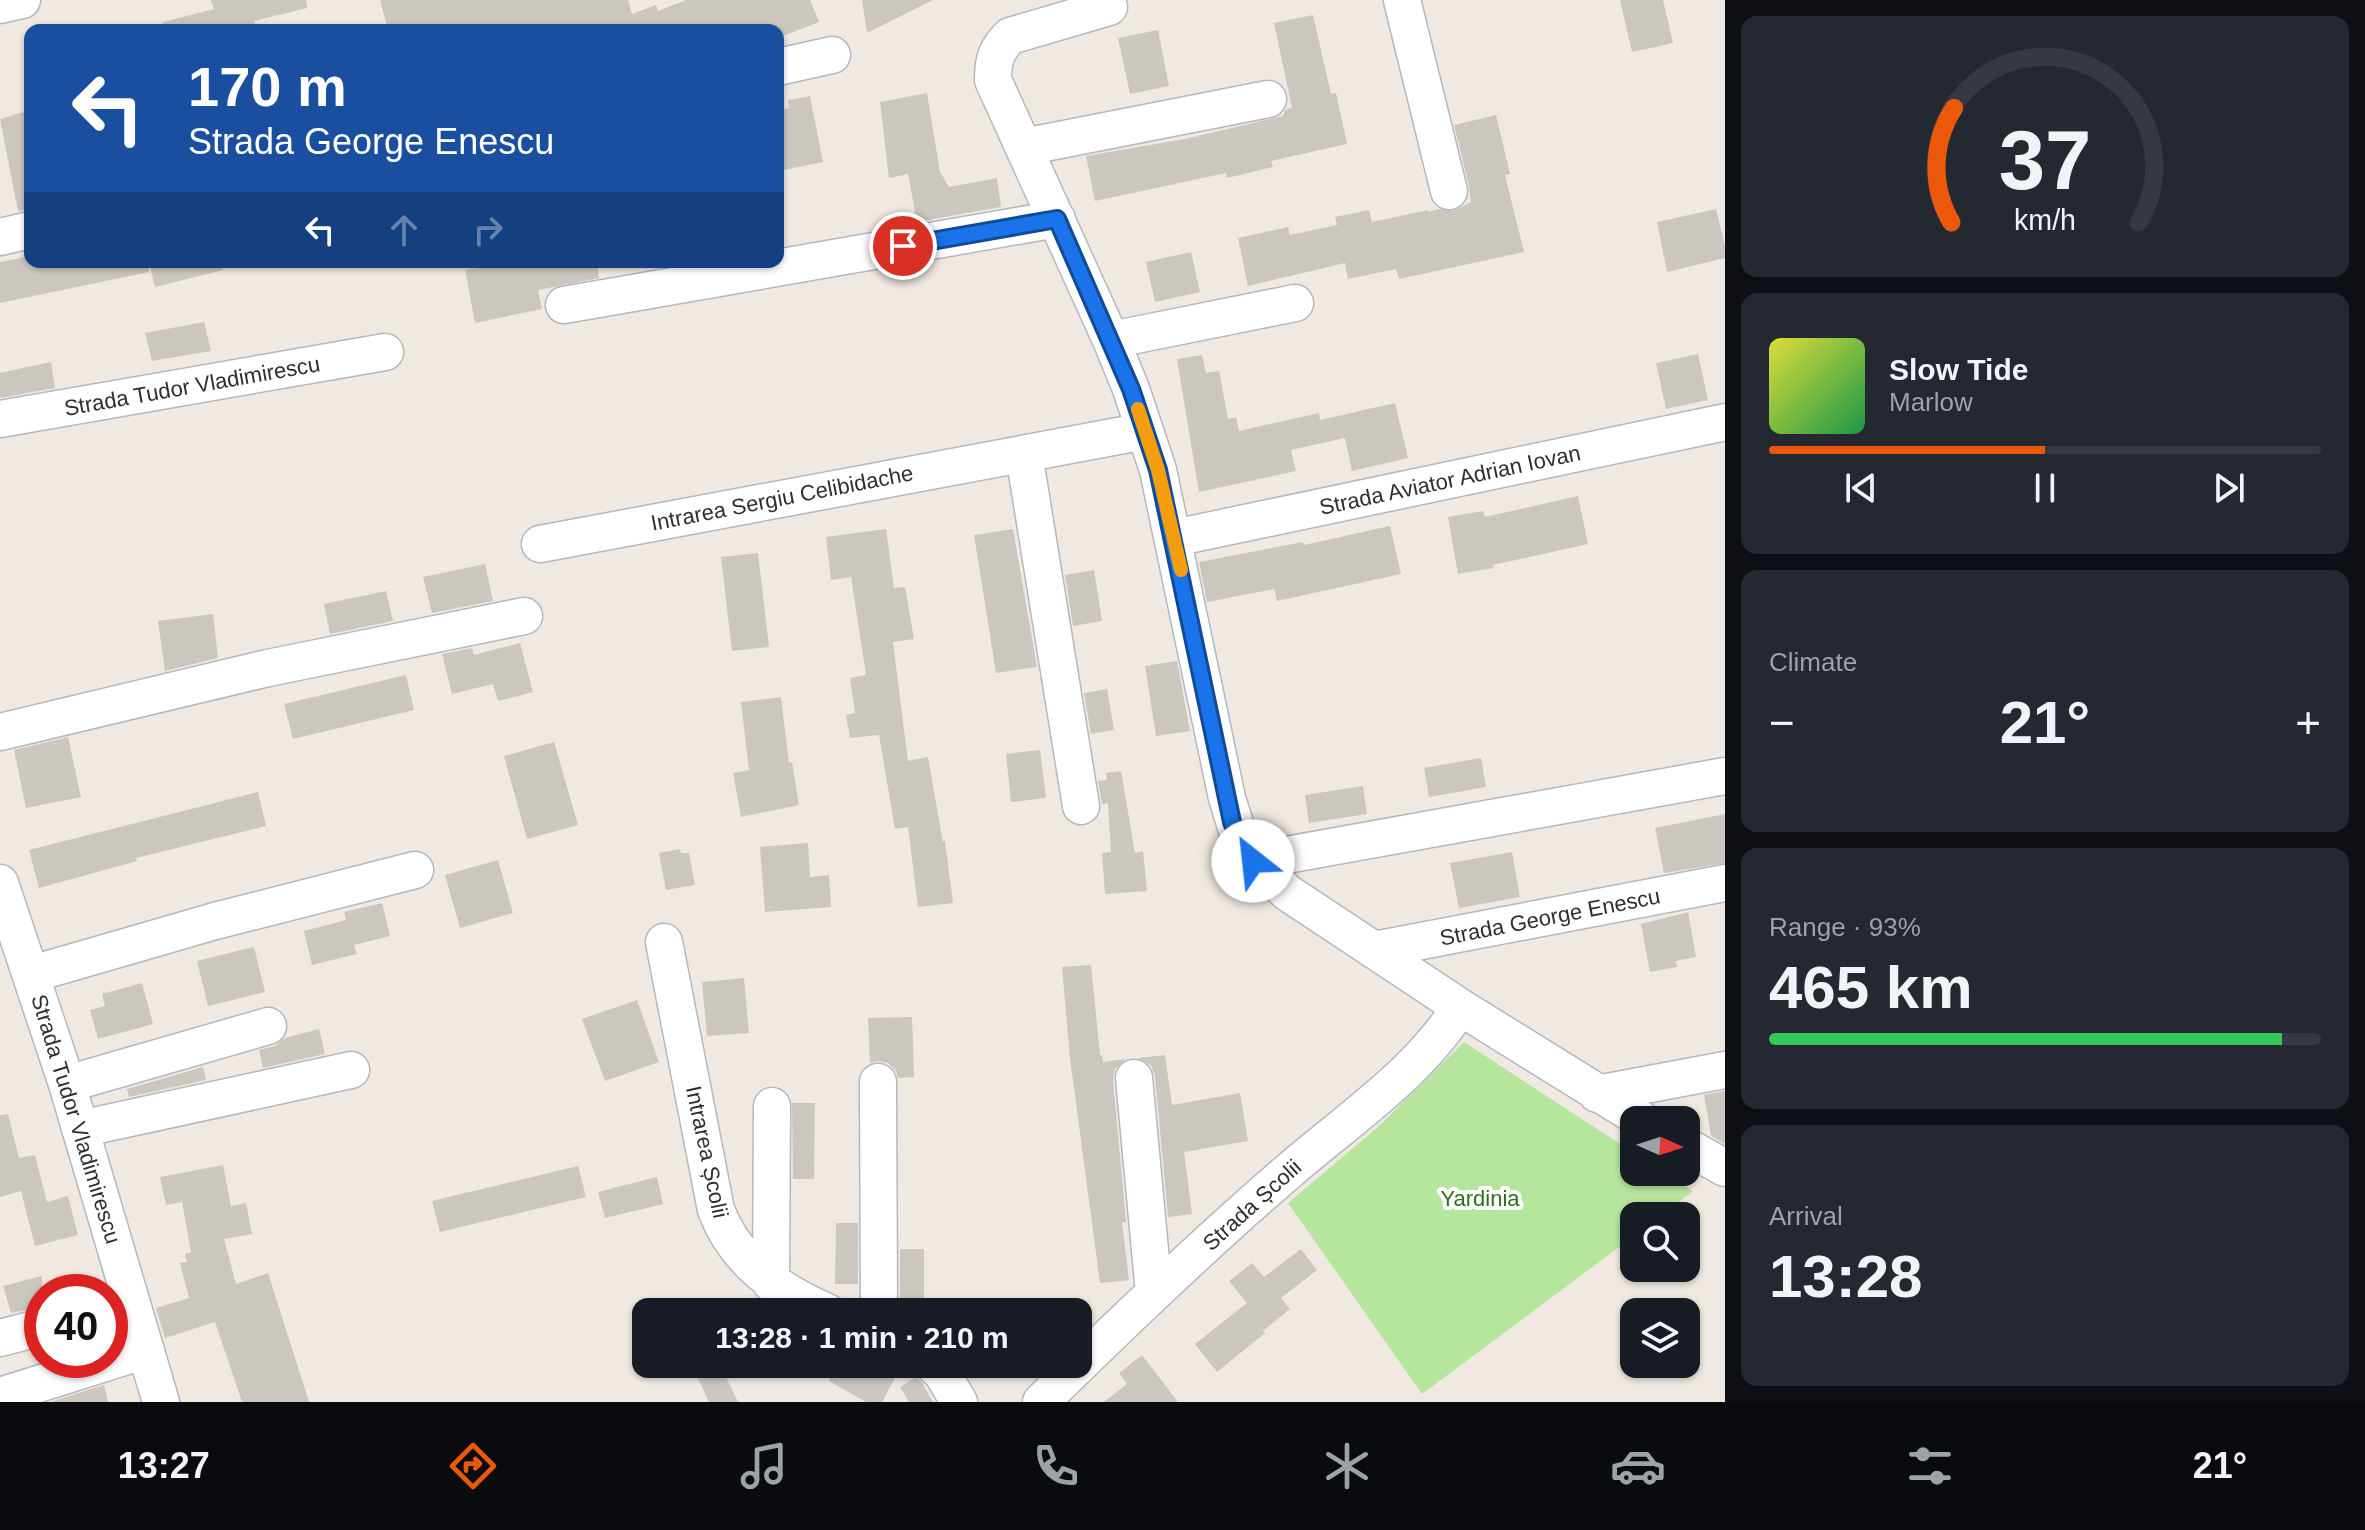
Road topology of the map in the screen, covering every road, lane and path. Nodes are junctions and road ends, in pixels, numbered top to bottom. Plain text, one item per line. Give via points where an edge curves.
1 (22, 0) edge
2 (1402, 0) edge
3 (1119, 2) edge
4 (0, 5) edge
5 (832, 55) dead end
6 (784, 66) edge
7 (1268, 99) dead end
8 (1024, 147) junction
9 (1449, 191) dead end
10 (1057, 219) junction
11 (24, 231) edge
12 (0, 237) edge
13 (784, 267) edge
14 (776, 268) edge
15 (1295, 303) dead end
16 (564, 305) dead end
17 (1111, 340) junction
18 (385, 352) dead end
19 (0, 419) edge
20 (1725, 422) edge
21 (1145, 431) junction
22 (1024, 454) junction
23 (1174, 538) junction
24 (540, 544) dead end
25 (524, 616) dead end
26 (0, 732) edge
27 (1725, 776) edge
28 (1081, 806) dead end
29 (1253, 861) junction
30 (415, 870) dead end
31 (0, 883) edge
32 (1725, 883) edge
33 (664, 942) dead end
34 (1374, 950) junction
35 (32, 974) junction
36 (1460, 1007) junction
37 (268, 1026) dead end
38 (351, 1070) dead end
39 (1725, 1070) edge
40 (1134, 1078) dead end
41 (878, 1082) dead end
42 (67, 1084) junction
43 (1597, 1094) junction
44 (772, 1106) dead end
45 (1620, 1107) edge
46 (80, 1129) junction
47 (1700, 1154) edge
48 (1725, 1168) edge
49 (114, 1274) edge
50 (771, 1283) junction
51 (1154, 1293) junction
52 (800, 1298) edge
53 (879, 1298) edge
54 (128, 1318) edge
55 (24, 1332) edge
56 (0, 1338) edge
57 (146, 1350) junction
58 (945, 1378) edge
59 (0, 1396) edge
60 (161, 1402) edge
61 (959, 1402) edge
62 (1041, 1402) edge

1 - 4 street
2 - 9 street
3 - 8 street via 1010,36 998,48 993,80
5 - 6 street
7 - 8 street
8 - 10 street
10 - 13 street
10 - 17 street
11 - 12 street
14 - 16 street
15 - 17 street
17 - 21 street
18 - 19 street, Strada Tudor Vladimirescu
20 - 23 street, Strada Aviator Adrian Iovan
21 - 22 street, Intrarea Sergiu Celibidache
21 - 23 street
22 - 24 street, Intrarea Sergiu Celibidache
22 - 28 street
23 - 29 street via 1232,822
25 - 26 street via 268,668
27 - 29 street
29 - 34 street via 1288,893
30 - 35 street
31 - 35 street, Strada Tudor Vladimirescu
32 - 34 street, Strada George Enescu
33 - 50 street, Intrarea Școlii via 716,1210 736,1248
34 - 36 street
35 - 42 street, Strada Tudor Vladimirescu
36 - 43 street
36 - 51 street, Strada Școlii via 1439,1037 1394,1082
37 - 42 street
38 - 46 street
39 - 43 street
40 - 51 street
41 - 53 street
42 - 46 street, Strada Tudor Vladimirescu
43 - 45 street
44 - 50 street
46 - 49 street, Strada Tudor Vladimirescu
47 - 48 street
50 - 52 street, Intrarea Școlii
51 - 62 street, Strada Școlii
54 - 57 street, Strada Tudor Vladimirescu
55 - 56 street
57 - 59 street
57 - 60 street, Strada Tudor Vladimirescu
58 - 61 street

